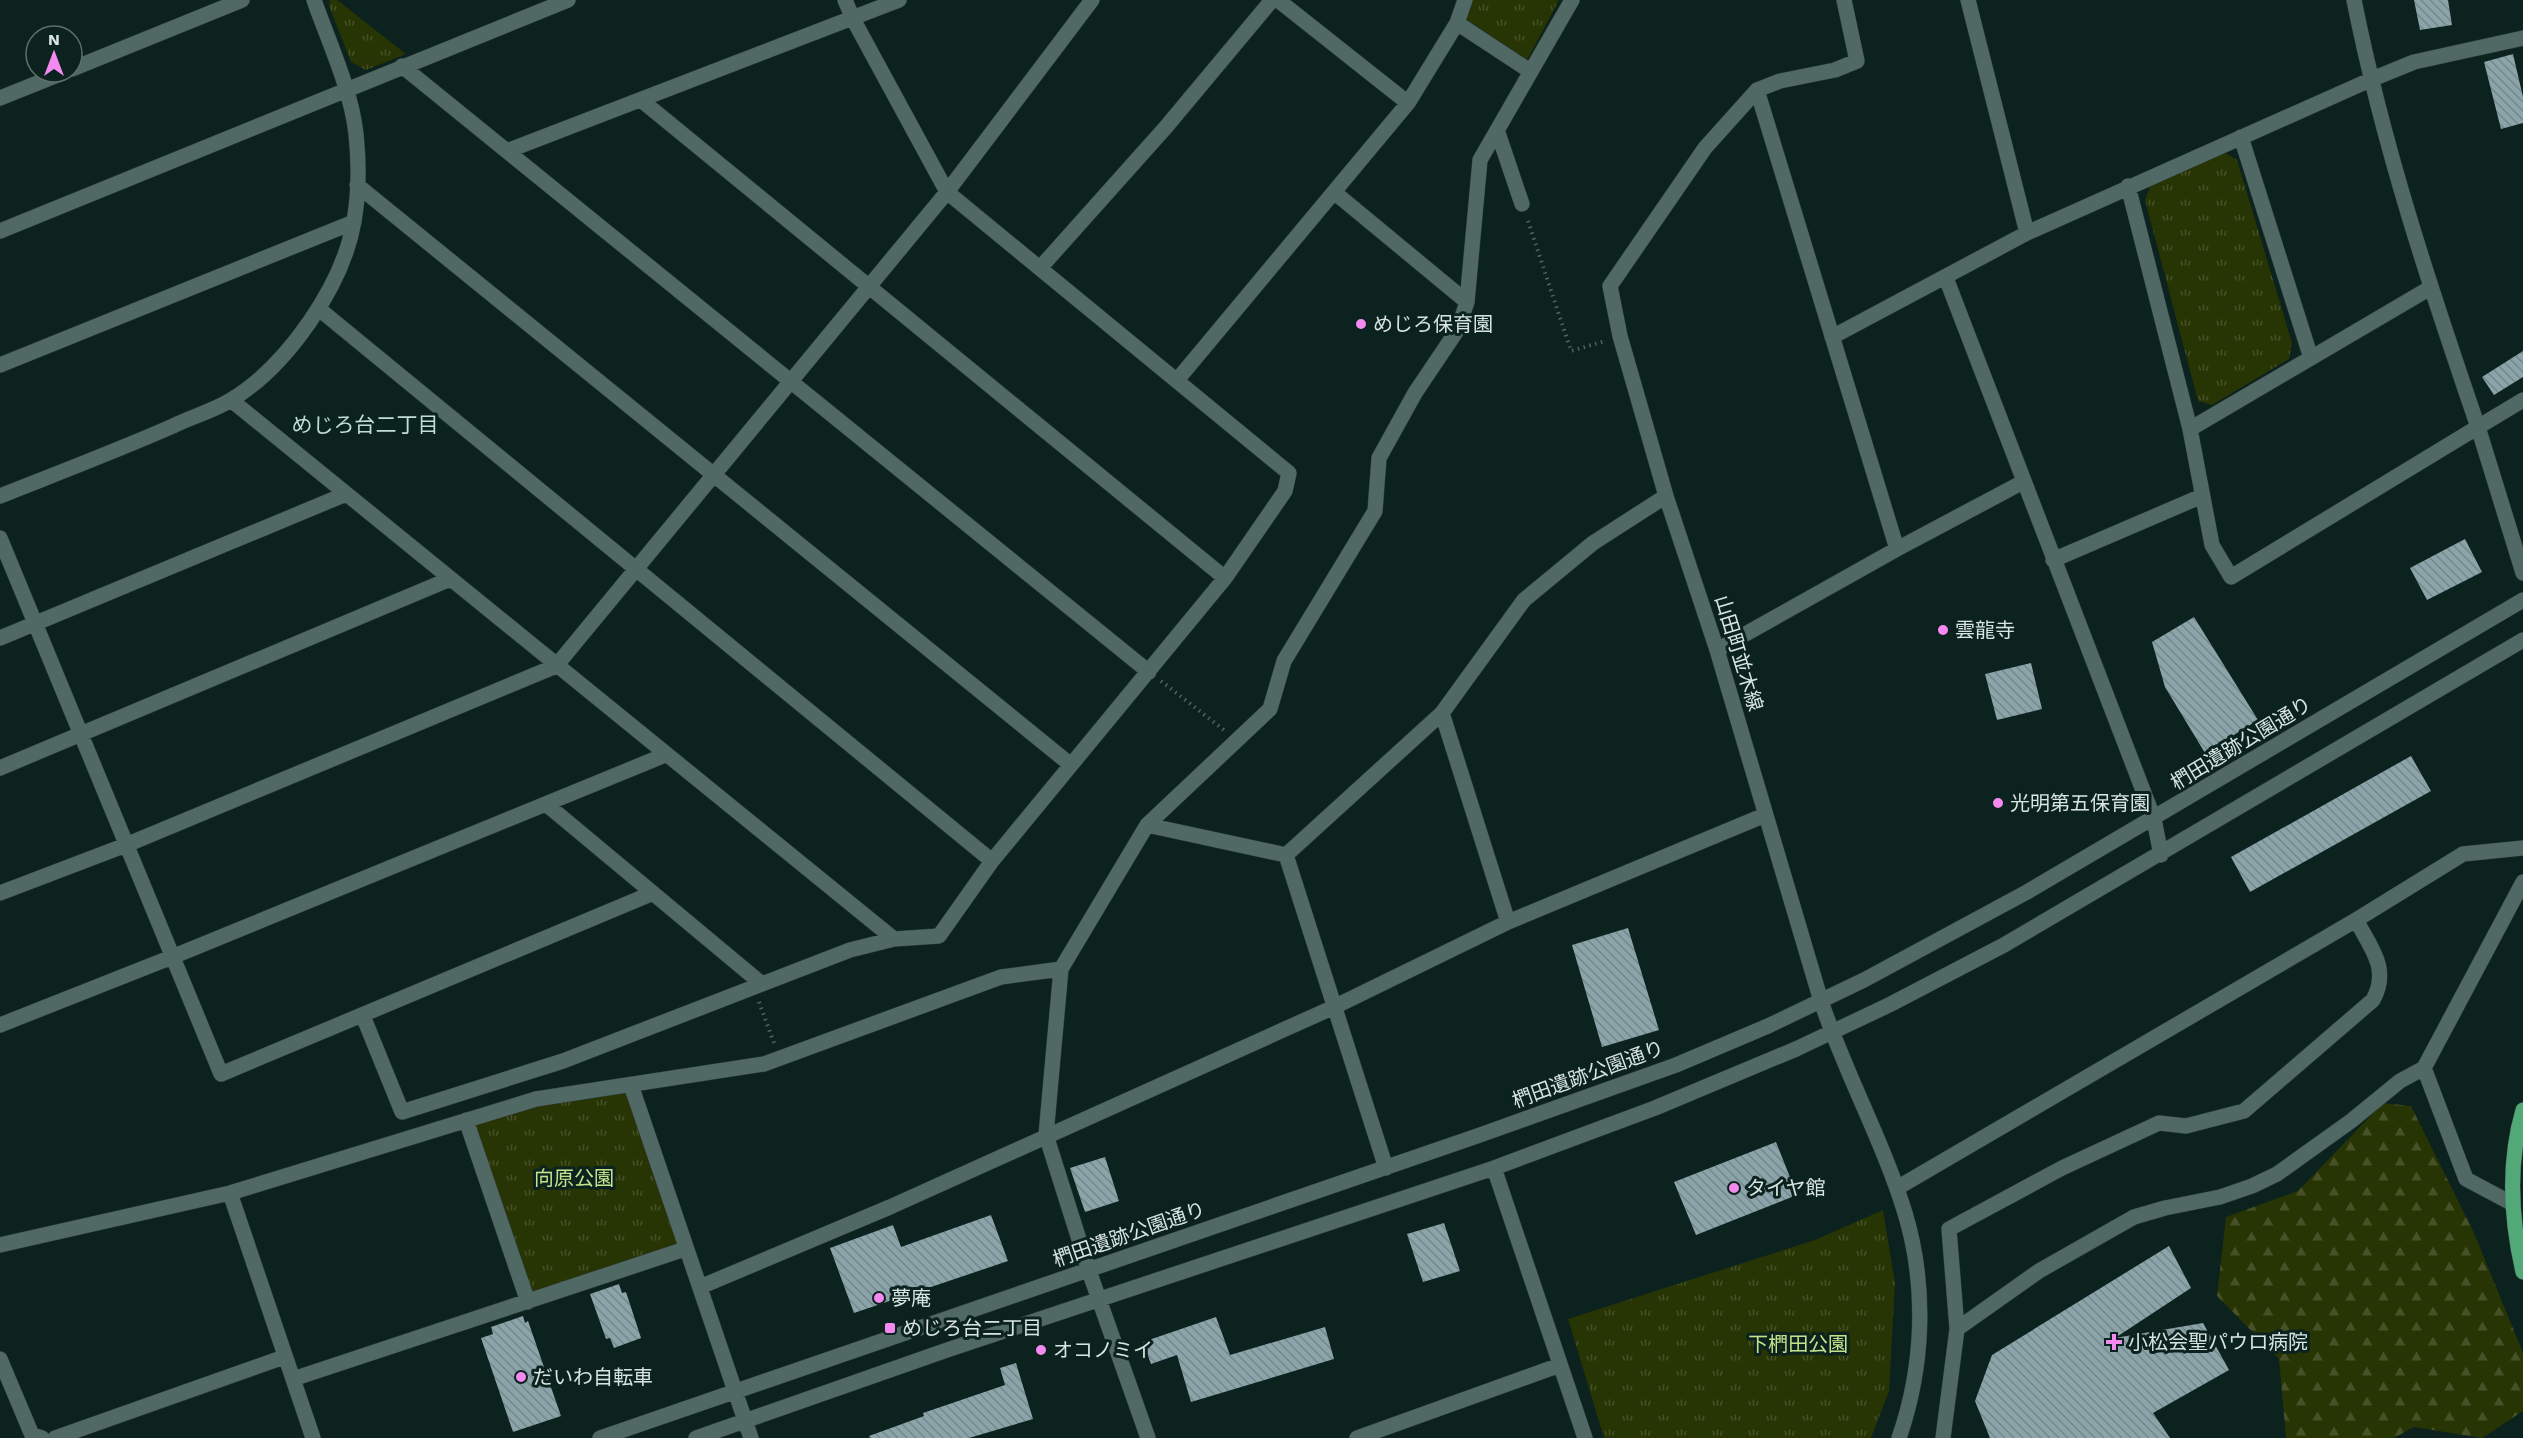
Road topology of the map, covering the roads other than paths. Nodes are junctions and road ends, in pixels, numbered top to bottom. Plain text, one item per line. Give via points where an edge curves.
1 (242, 0) edge
2 (314, 0) edge
3 (568, 0) edge
4 (845, 0) edge
5 (899, 0) edge
6 (1092, 0) edge
7 (1272, 0) edge
8 (1278, 0) edge
9 (1465, 0) edge
10 (1572, 0) edge
11 (1844, 0) edge
12 (1968, 0) edge
13 (2354, 0) edge
14 (853, 19) junction
15 (1457, 23) junction
16 (2523, 38) edge
17 (84, 64) edge
18 (402, 66) junction
19 (1530, 71) junction
20 (2370, 80) junction
21 (35, 84) edge
22 (345, 89) junction
23 (1757, 90) junction
24 (0, 98) edge
25 (641, 100) junction
26 (1408, 103) junction
27 (1497, 130) junction
28 (2241, 137) junction
29 (507, 151) junction
30 (357, 185) junction
31 (2128, 186) junction
32 (947, 192) junction
33 (1334, 192) junction
34 (1522, 204) road end
35 (354, 222) junction
36 (0, 231) edge
37 (2027, 233) junction
38 (1040, 268) junction
39 (1946, 278) junction
40 (868, 286) junction
41 (2430, 288) junction
42 (1467, 302) junction
43 (319, 309) junction
44 (1832, 337) junction
45 (2311, 358) junction
46 (0, 365) edge
47 (1178, 379) junction
48 (790, 380) junction
49 (231, 400) junction
50 (2523, 400) edge
51 (2478, 427) junction
52 (2190, 429) junction
53 (712, 474) junction
54 (2023, 482) junction
55 (346, 494) junction
56 (0, 496) edge
57 (1666, 496) junction
58 (2202, 496) junction
59 (0, 538) edge
60 (1897, 549) junction
61 (2053, 560) junction
62 (635, 568) junction
63 (2523, 573) edge
64 (1225, 578) junction
65 (450, 579) junction
66 (2523, 600) edge
67 (35, 624) junction
68 (0, 638) edge
69 (2523, 640) edge
70 (1717, 650) junction
71 (556, 666) junction
72 (1149, 672) junction
73 (1442, 713) junction
74 (80, 734) junction
75 (665, 754) junction
76 (1071, 765) junction
77 (0, 768) edge
78 (546, 804) junction
79 (1765, 815) junction
80 (2154, 819) junction
81 (1147, 825) junction
82 (126, 845) junction
83 (2523, 848) edge
84 (1286, 855) junction
85 (2161, 855) junction
86 (992, 861) junction
87 (2523, 882) edge
88 (0, 893) edge
89 (653, 893) junction
90 (2356, 920) junction
91 (1508, 922) junction
92 (894, 939) junction
93 (172, 957) junction
94 (1061, 969) junction
95 (758, 986) junction
96 (1821, 1001) junction
97 (1334, 1007) junction
98 (363, 1016) junction
99 (0, 1025) edge
100 (1832, 1032) junction
101 (2424, 1068) junction
102 (631, 1085) junction
103 (2523, 1110) edge
104 (466, 1120) junction
105 (1046, 1135) junction
106 (2520, 1141) edge
107 (1386, 1168) junction
108 (1494, 1168) junction
109 (1897, 1188) junction
110 (230, 1193) junction
111 (2517, 1212) edge
112 (0, 1245) edge
113 (685, 1250) junction
114 (1089, 1271) junction
115 (2523, 1272) edge
116 (700, 1287) junction
117 (1100, 1300) junction
118 (528, 1302) junction
119 (1957, 1329) junction
120 (284, 1357) junction
121 (0, 1359) edge
122 (1560, 1365) junction
123 (293, 1379) junction
124 (735, 1391) junction
125 (746, 1421) junction
126 (1362, 1437) edge
127 (42, 1438) edge
128 (55, 1438) edge
129 (313, 1438) edge
130 (600, 1438) edge
131 (696, 1438) edge
132 (751, 1438) edge
133 (1148, 1438) edge
134 (1585, 1438) edge
135 (1899, 1438) edge
136 (1943, 1438) edge

1 - 17 street
2 - 22 street
3 - 18 street
4 - 14 street
5 - 14 street
6 - 32 street
7 - 38 street
8 - 26 street
9 - 15 street
10 - 19 street
11 - 23 street via 1857,61
12 - 37 street
13 - 20 street
14 - 25 street
14 - 32 street
15 - 19 street
15 - 26 street
16 - 20 street via 2414,62
18 - 22 street
18 - 29 street
19 - 27 street
20 - 28 street
20 - 41 street
21 - 24 street
22 - 30 street via 356,134
22 - 36 street
23 - 44 street
23 - 57 street, 山田町並木線 via 1705,148 1610,286 1620,336
25 - 29 street
25 - 40 street
26 - 33 street
27 - 34 street
27 - 42 street via 1480,160
28 - 31 street
28 - 45 street
29 - 48 street
30 - 35 street
30 - 53 street
31 - 37 street
31 - 52 street
32 - 38 street
32 - 40 street
33 - 42 street
33 - 47 street
35 - 43 street via 336,276
35 - 46 street
37 - 39 street
38 - 47 street
39 - 44 street
39 - 54 street
40 - 48 street
40 - 64 street
41 - 45 street
41 - 51 street
42 - 81 street via 1458,328 1379,458 1375,511 1284,661 1270,709
43 - 49 street via 279,362
43 - 62 street
44 - 60 street
45 - 52 street
47 - 64 street via 1289,473 1285,491
48 - 53 street
48 - 72 street
49 - 55 street
49 - 56 street
50 - 51 street
51 - 58 street via 2230,577 2212,545
51 - 63 street
52 - 58 street
53 - 62 street
53 - 76 street
54 - 60 street
54 - 61 street
55 - 65 street
55 - 67 street
57 - 70 street, 山田町並木線
57 - 73 street via 1593,543 1524,600
58 - 61 street
59 - 67 street
60 - 70 street
61 - 80 street
62 - 71 street
62 - 86 street
64 - 72 street
65 - 71 street
65 - 74 street
66 - 80 street, 椚田遺跡公園通り
67 - 68 street
67 - 74 street
69 - 85 street
70 - 79 street, 山田町並木線
71 - 75 street
71 - 82 street
72 - 76 street
73 - 84 street
73 - 91 street
74 - 77 street
74 - 82 street
75 - 78 street
75 - 92 street
76 - 86 street
78 - 89 street
78 - 93 street
79 - 91 street
79 - 96 street, 山田町並木線
80 - 85 street
80 - 96 street, 椚田遺跡公園通り
81 - 84 street
81 - 94 street
82 - 88 street
82 - 93 street
83 - 90 street via 2463,854
84 - 97 street
85 - 100 street via 2004,945
86 - 92 street via 939,936
87 - 101 street
89 - 95 street
89 - 98 street
90 - 109 street
90 - 119 street via 2379,962 2381,986 2373,1000 2244,1111 2186,1126 2159,1123 2062,1168 1949,1229
91 - 97 street
92 - 95 street via 850,950
93 - 98 street via 221,1074
93 - 99 street
94 - 102 street via 1001,977 765,1064
94 - 105 street
95 - 98 street via 563,1061 402,1112
96 - 100 street, 山田町並木線
96 - 107 street, 椚田遺跡公園通り via 1676,1065
97 - 105 street
97 - 107 street
100 - 108 street via 1655,1108
100 - 109 street, 山田町並木線
101 - 111 street via 2466,1179
101 - 119 street via 2400,1081 2277,1174 2220,1197 2134,1217 2038,1271
102 - 104 street via 536,1099
102 - 113 street
103 - 106 main road
104 - 110 street
104 - 118 street
105 - 114 street
105 - 116 street via 890,1207
106 - 111 main road
107 - 114 street, 椚田遺跡公園通り
108 - 117 street
108 - 122 street
109 - 135 street, 山田町並木線 via 1914,1251 1920,1312 1915,1375
110 - 112 street
110 - 120 street
111 - 115 main road
113 - 116 street
113 - 118 street
114 - 117 street
114 - 124 street, 椚田遺跡公園通り
116 - 124 street
117 - 125 street
117 - 133 street
118 - 123 street
119 - 136 street
120 - 123 street
120 - 128 street
121 - 127 street via 32,1435
122 - 126 street
122 - 134 street
123 - 129 street
124 - 125 street
124 - 130 street, 椚田遺跡公園通り
125 - 131 street
125 - 132 street

